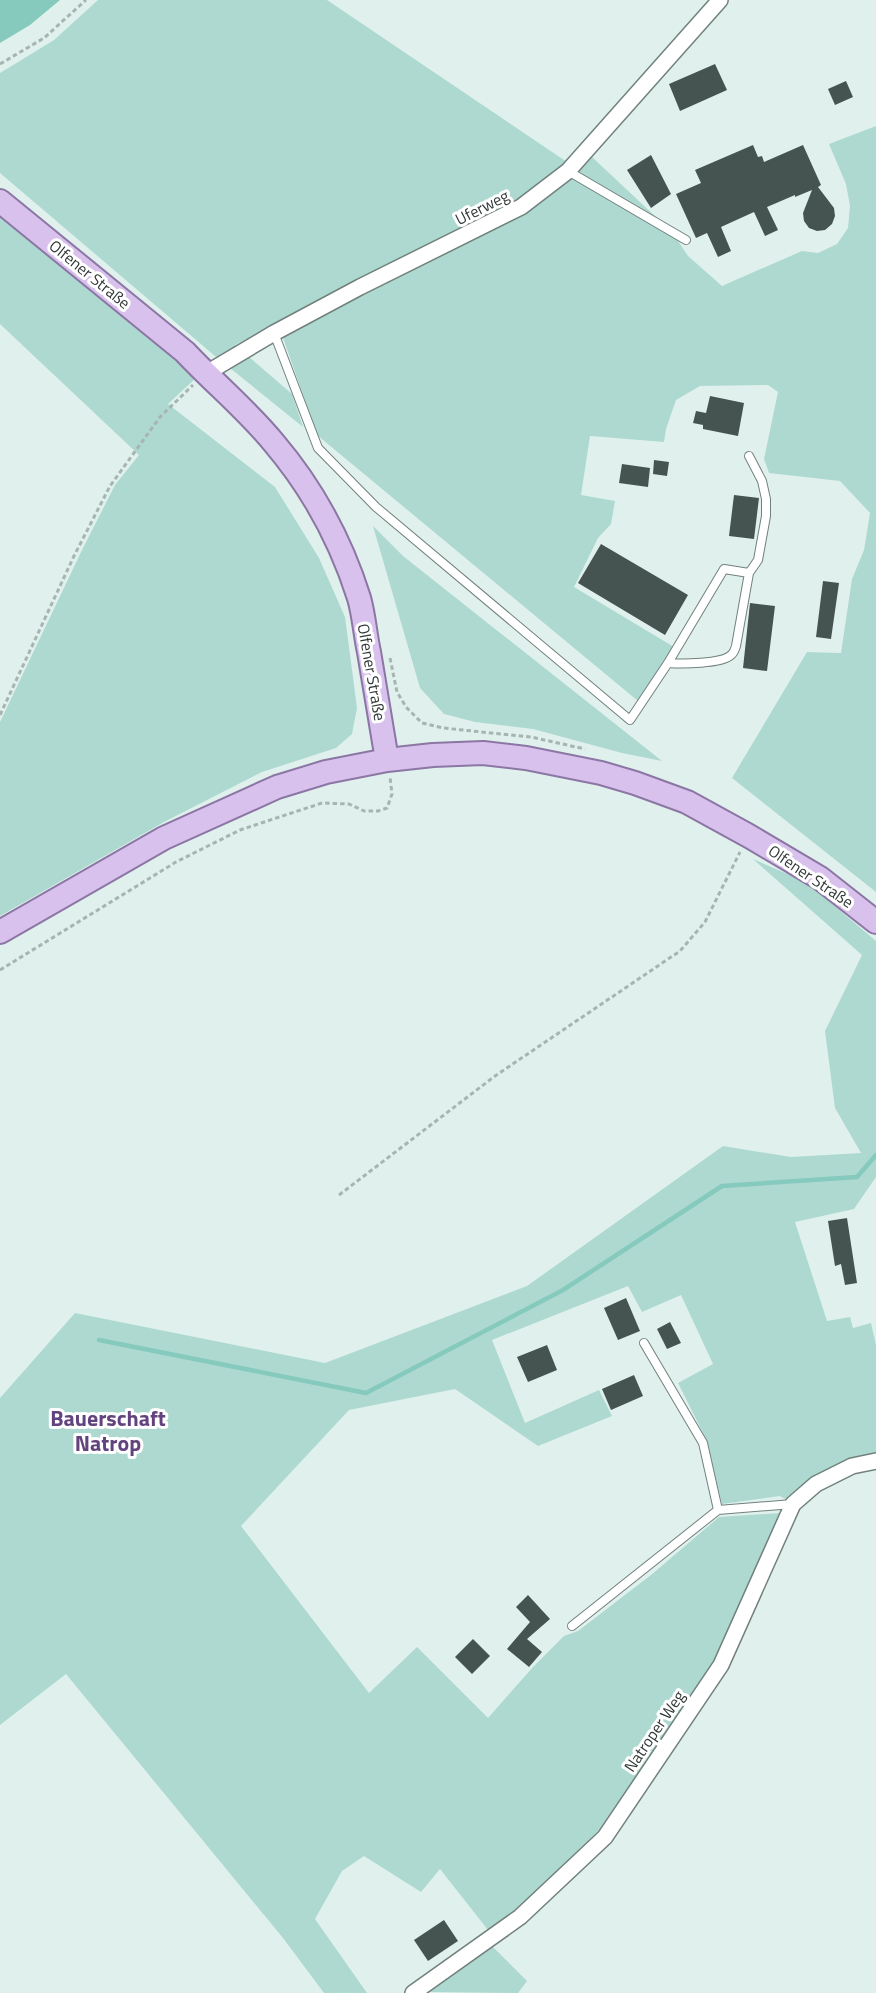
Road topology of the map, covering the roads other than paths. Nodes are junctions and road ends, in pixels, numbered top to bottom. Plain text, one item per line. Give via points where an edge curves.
1 (720, 0) edge
2 (568, 171) junction
3 (0, 201) edge
4 (686, 240) dead end
5 (274, 333) junction
6 (205, 374) junction
7 (749, 456) dead end
8 (749, 573) junction
9 (669, 663) junction
10 (387, 760) junction
11 (876, 922) edge
12 (0, 932) edge
13 (644, 1343) dead end
14 (876, 1461) edge
15 (793, 1504) junction
16 (718, 1510) junction
17 (572, 1626) dead end
18 (413, 1993) edge

1 - 2 street, Uferweg
2 - 4 lane
2 - 5 street, Uferweg via 521,207
3 - 6 main road, Olfener Straße via 185,352
5 - 6 street, Uferweg
5 - 9 lane via 318,448 376,507 630,720
6 - 10 main road, Olfener Straße via 274,442 321,509 342,550 360,600
7 - 8 lane via 766,499 758,560
8 - 9 lane via 724,569
8 - 9 lane via 731,656
10 - 11 main road, Olfener Straße via 483,753 526,758 635,783 687,802 749,836 820,878
10 - 12 main road via 326,772 278,787 164,838
13 - 16 lane via 703,1443
14 - 15 street, Natroper Weg via 852,1466 816,1484
15 - 16 lane
15 - 18 street, Natroper Weg via 721,1665 605,1837 520,1917
16 - 17 lane

